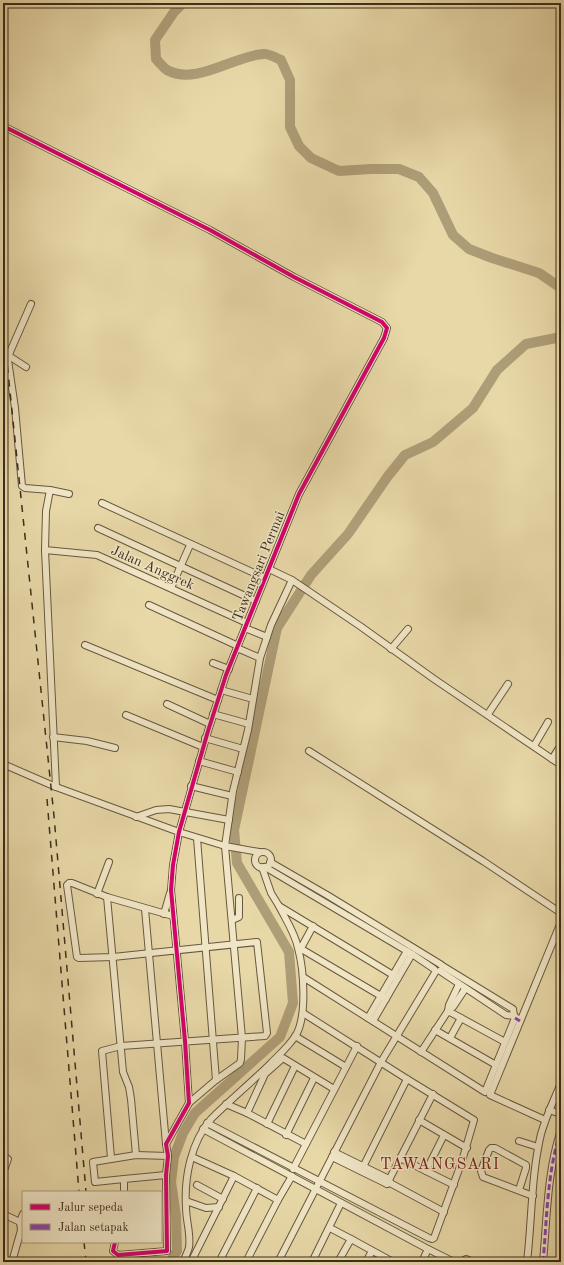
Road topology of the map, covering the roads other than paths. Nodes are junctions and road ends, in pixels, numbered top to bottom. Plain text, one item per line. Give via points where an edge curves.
1 (3, 126) edge
2 (31, 304) dead end
3 (8, 356) junction
4 (26, 367) dead end
5 (50, 490) junction
6 (68, 494) dead end
7 (102, 503) dead end
8 (98, 528) dead end
9 (190, 545) junction
10 (45, 550) junction
11 (180, 566) junction
12 (269, 568) junction
13 (265, 578) junction
14 (293, 581) junction
15 (171, 588) junction
16 (256, 601) junction
17 (149, 605) dead end
18 (246, 626) junction
19 (408, 629) dead end
20 (267, 637) junction
21 (85, 644) dead end
22 (237, 647) junction
23 (391, 649) junction
24 (260, 658) junction
25 (213, 662) dead end
26 (229, 669) junction
27 (508, 684) dead end
28 (221, 690) junction
29 (253, 698) junction
30 (218, 700) junction
31 (167, 704) dead end
32 (213, 714) junction
33 (488, 714) junction
34 (126, 715) dead end
35 (548, 722) dead end
36 (210, 724) junction
37 (249, 724) junction
38 (54, 737) junction
39 (205, 738) junction
40 (561, 745) edge
41 (534, 746) junction
42 (203, 747) junction
43 (115, 748) dead end
44 (243, 749) junction
45 (309, 751) dead end
46 (552, 759) junction
47 (199, 761) junction
48 (3, 764) edge
49 (561, 765) edge
50 (238, 772) junction
51 (191, 786) junction
52 (56, 787) junction
53 (232, 796) junction
54 (184, 812) junction
55 (136, 817) junction
56 (229, 820) junction
57 (179, 832) junction
58 (197, 838) junction
59 (227, 846) junction
60 (246, 850) junction
61 (259, 852) junction
62 (109, 862) dead end
63 (255, 862) junction
64 (270, 862) junction
65 (264, 867) junction
66 (171, 890) junction
67 (98, 894) junction
68 (327, 895) junction
69 (107, 898) junction
70 (239, 898) dead end
71 (324, 901) junction
72 (279, 906) junction
73 (145, 909) junction
74 (561, 913) edge
75 (164, 914) junction
76 (173, 916) junction
77 (232, 920) junction
78 (561, 922) edge
79 (313, 926) junction
80 (382, 928) junction
81 (378, 934) junction
82 (234, 944) junction
83 (205, 947) junction
84 (300, 948) junction
85 (177, 950) junction
86 (148, 952) junction
87 (410, 953) junction
88 (113, 957) junction
89 (438, 968) junction
90 (395, 976) junction
91 (303, 977) junction
92 (459, 984) junction
93 (481, 988) junction
94 (465, 989) junction
95 (476, 996) junction
96 (383, 998) junction
97 (448, 1010) junction
98 (303, 1013) junction
99 (461, 1018) junction
100 (517, 1018) junction
101 (371, 1019) junction
102 (435, 1030) junction
103 (295, 1036) junction
104 (396, 1036) junction
105 (242, 1038) junction
106 (450, 1038) junction
107 (212, 1039) junction
108 (185, 1041) junction
109 (505, 1042) junction
110 (157, 1043) junction
111 (121, 1046) junction
112 (357, 1046) junction
113 (421, 1052) junction
114 (381, 1062) junction
115 (496, 1065) junction
116 (295, 1066) junction
117 (346, 1067) junction
118 (314, 1078) junction
119 (408, 1079) junction
120 (216, 1080) junction
121 (561, 1083) edge
122 (334, 1090) junction
123 (433, 1094) junction
124 (189, 1103) junction
125 (226, 1104) junction
126 (551, 1110) junction
127 (247, 1113) junction
128 (561, 1114) edge
129 (419, 1120) junction
130 (545, 1120) junction
131 (267, 1124) junction
132 (205, 1126) junction
133 (561, 1130) edge
134 (286, 1135) junction
135 (444, 1135) junction
136 (519, 1141) dead end
137 (166, 1144) junction
138 (306, 1144) junction
139 (467, 1148) junction
140 (538, 1148) junction
141 (333, 1154) junction
142 (3, 1155) edge
143 (136, 1155) junction
144 (168, 1156) junction
145 (192, 1157) junction
146 (111, 1158) junction
147 (400, 1158) junction
148 (293, 1169) junction
149 (362, 1169) junction
150 (426, 1171) junction
151 (3, 1173) edge
152 (166, 1175) junction
153 (234, 1176) junction
154 (292, 1176) junction
155 (124, 1179) junction
156 (319, 1182) junction
157 (388, 1182) junction
158 (454, 1184) junction
159 (197, 1186) dead end
160 (257, 1188) junction
161 (315, 1188) junction
162 (518, 1190) junction
163 (124, 1191) edge
164 (533, 1196) junction
165 (223, 1199) junction
166 (164, 1200) edge
167 (278, 1200) junction
168 (186, 1201) junction
169 (341, 1203) junction
170 (219, 1207) junction
171 (206, 1208) junction
172 (444, 1212) junction
173 (3, 1214) edge
174 (22, 1217) edge
175 (213, 1220) junction
176 (20, 1222) junction
177 (164, 1225) edge
178 (330, 1228) junction
179 (351, 1239) junction
180 (115, 1243) edge
181 (428, 1249) junction
182 (372, 1251) junction
183 (462, 1261) edge
184 (12, 1262) edge
185 (183, 1262) edge
186 (197, 1262) edge
187 (219, 1262) edge
188 (246, 1262) edge
189 (278, 1262) edge
190 (312, 1262) edge
191 (338, 1262) edge
192 (366, 1262) edge
193 (393, 1262) edge
194 (422, 1262) edge
195 (454, 1262) edge
196 (473, 1262) edge
197 (527, 1262) edge
198 (543, 1262) edge

1 - 12 street, Tawangsari Permai via 210,230 382,322 387,328 384,338 299,494
2 - 3 street
3 - 4 street
3 - 5 street via 22,486
5 - 6 street
5 - 10 street via 46,511
7 - 9 street
8 - 11 street
9 - 11 street
9 - 13 street
10 - 15 street, Jalan Anggrek via 93,554
10 - 38 street
11 - 15 street
11 - 16 street
12 - 13 street, Tawangsari Permai
12 - 14 street
13 - 16 street, Tawangsari Permai
14 - 20 street
14 - 23 street
15 - 18 street, Jalan Anggrek
16 - 18 street, Tawangsari Permai
17 - 22 street
18 - 20 street, Jalan Anggrek
18 - 22 street, Tawangsari Permai
19 - 23 street
20 - 24 street
21 - 30 street
22 - 24 street
22 - 26 street, Tawangsari Permai
23 - 33 street
24 - 29 street
25 - 26 street
26 - 28 street, Tawangsari Permai
27 - 33 street
28 - 29 street
28 - 30 street, Tawangsari Permai
29 - 37 street
30 - 32 street, Tawangsari Permai
31 - 36 street
32 - 36 street, Tawangsari Permai
32 - 37 street
33 - 41 street
34 - 42 street
35 - 41 street
36 - 39 street, Tawangsari Permai
37 - 44 street
38 - 43 street
38 - 52 street
39 - 42 street, Tawangsari Permai
39 - 44 street
40 - 46 street
41 - 46 street
42 - 47 street, Tawangsari Permai
44 - 50 street
45 - 74 street
46 - 49 street
47 - 50 street
47 - 51 street, Tawangsari Permai
48 - 52 street
50 - 53 street
51 - 53 street
51 - 54 street, Tawangsari Permai
52 - 55 street
53 - 56 street
54 - 55 street via 169,809
54 - 56 street
54 - 57 street, Tawangsari Permai
55 - 57 street
56 - 59 street
57 - 58 street
57 - 66 street, Tawangsari Permai
58 - 59 street
58 - 83 street
59 - 60 street
59 - 77 street
60 - 61 street
60 - 63 street
61 - 63 street
61 - 64 street via 268,854
62 - 67 street
63 - 65 street
64 - 65 street
64 - 68 street
65 - 71 street
65 - 72 street via 271,893
66 - 75 street
66 - 76 street
67 - 69 street
67 - 88 street via 69,882 77,957
68 - 71 street
68 - 80 street
69 - 73 street
69 - 88 street
70 - 77 street via 239,917
71 - 81 street
72 - 79 street
72 - 84 street
73 - 75 street
73 - 86 street
75 - 76 street
76 - 85 street
77 - 82 street
78 - 100 street
79 - 84 street
79 - 90 street
80 - 81 street
80 - 89 street
81 - 87 street
82 - 83 street
82 - 105 street
82 - 105 street via 258,944 268,1030 265,1036
83 - 85 street
83 - 107 street
84 - 91 street
84 - 96 street
85 - 86 street
85 - 108 street
86 - 88 street
86 - 110 street
87 - 89 street
87 - 90 street
88 - 111 street
89 - 92 street
89 - 93 street
89 - 104 street
90 - 96 street
91 - 98 street
91 - 101 street
92 - 94 street
92 - 97 street
93 - 95 street
93 - 100 street via 513,1009
94 - 95 street
94 - 97 street
95 - 100 street
96 - 101 street
97 - 99 street
97 - 102 street
98 - 103 street
98 - 112 street
99 - 106 street
99 - 109 street
100 - 109 street
100 - 130 street via 490,1095
101 - 104 street
102 - 106 street
102 - 113 street
103 - 117 street
103 - 125 street
104 - 113 street
104 - 114 street
105 - 107 street
105 - 120 street via 241,1061
106 - 115 street
107 - 108 street
107 - 120 street
108 - 110 street
108 - 124 street
109 - 115 street
110 - 111 street
110 - 137 street
111 - 143 street via 123,1072 131,1099
111 - 146 street via 102,1052
112 - 114 street
112 - 117 street
113 - 115 street via 485,1092
114 - 119 street
114 - 141 street
116 - 118 street
116 - 127 street via 283,1058 267,1072
116 - 131 street
117 - 122 street
118 - 122 street
118 - 134 street
119 - 123 street
119 - 149 street
120 - 124 street
121 - 126 street
122 - 138 street
123 - 129 street
123 - 139 street via 474,1120
124 - 137 street
125 - 127 street
125 - 132 street
126 - 128 street
126 - 130 street
127 - 131 street
129 - 135 street
129 - 147 street
130 - 140 street
131 - 134 street
132 - 145 street
132 - 148 street
132 - 154 street
133 - 198 street via 551,1177
134 - 138 street
135 - 139 street
135 - 150 street
136 - 140 street
137 - 144 street
138 - 148 street
139 - 158 street
140 - 164 street
141 - 149 street
141 - 156 street
142 - 151 street via 8,1159
143 - 144 street
143 - 146 street
144 - 152 street
145 - 153 street
145 - 168 street via 186,1183
146 - 155 street via 93,1162 95,1182
147 - 150 street
147 - 157 street
148 - 156 street
149 - 157 street
150 - 158 street
152 - 155 street
152 - 166 street
153 - 160 street
153 - 165 street
154 - 161 street
154 - 167 street
155 - 163 street
156 - 161 street
156 - 172 street via 431,1239 435,1236
157 - 172 street
158 - 172 street
159 - 165 street
160 - 167 street
160 - 187 street
161 - 169 street
161 - 189 street
162 - 162 street via 483,1177 481,1171 491,1148 526,1165
162 - 164 street
164 - 197 street
165 - 170 street
166 - 177 street
167 - 188 street
168 - 171 street
168 - 185 street via 190,1235 189,1248
169 - 178 street
169 - 181 street
170 - 171 street
170 - 175 street
171 - 175 street
173 - 176 street
174 - 176 street
175 - 186 street via 192,1260
176 - 184 street
177 - 180 street via 166,1252 118,1255 113,1251
178 - 179 street
178 - 190 street
179 - 182 street
179 - 191 street
181 - 194 street
181 - 195 street
182 - 192 street
182 - 193 street
183 - 196 street

